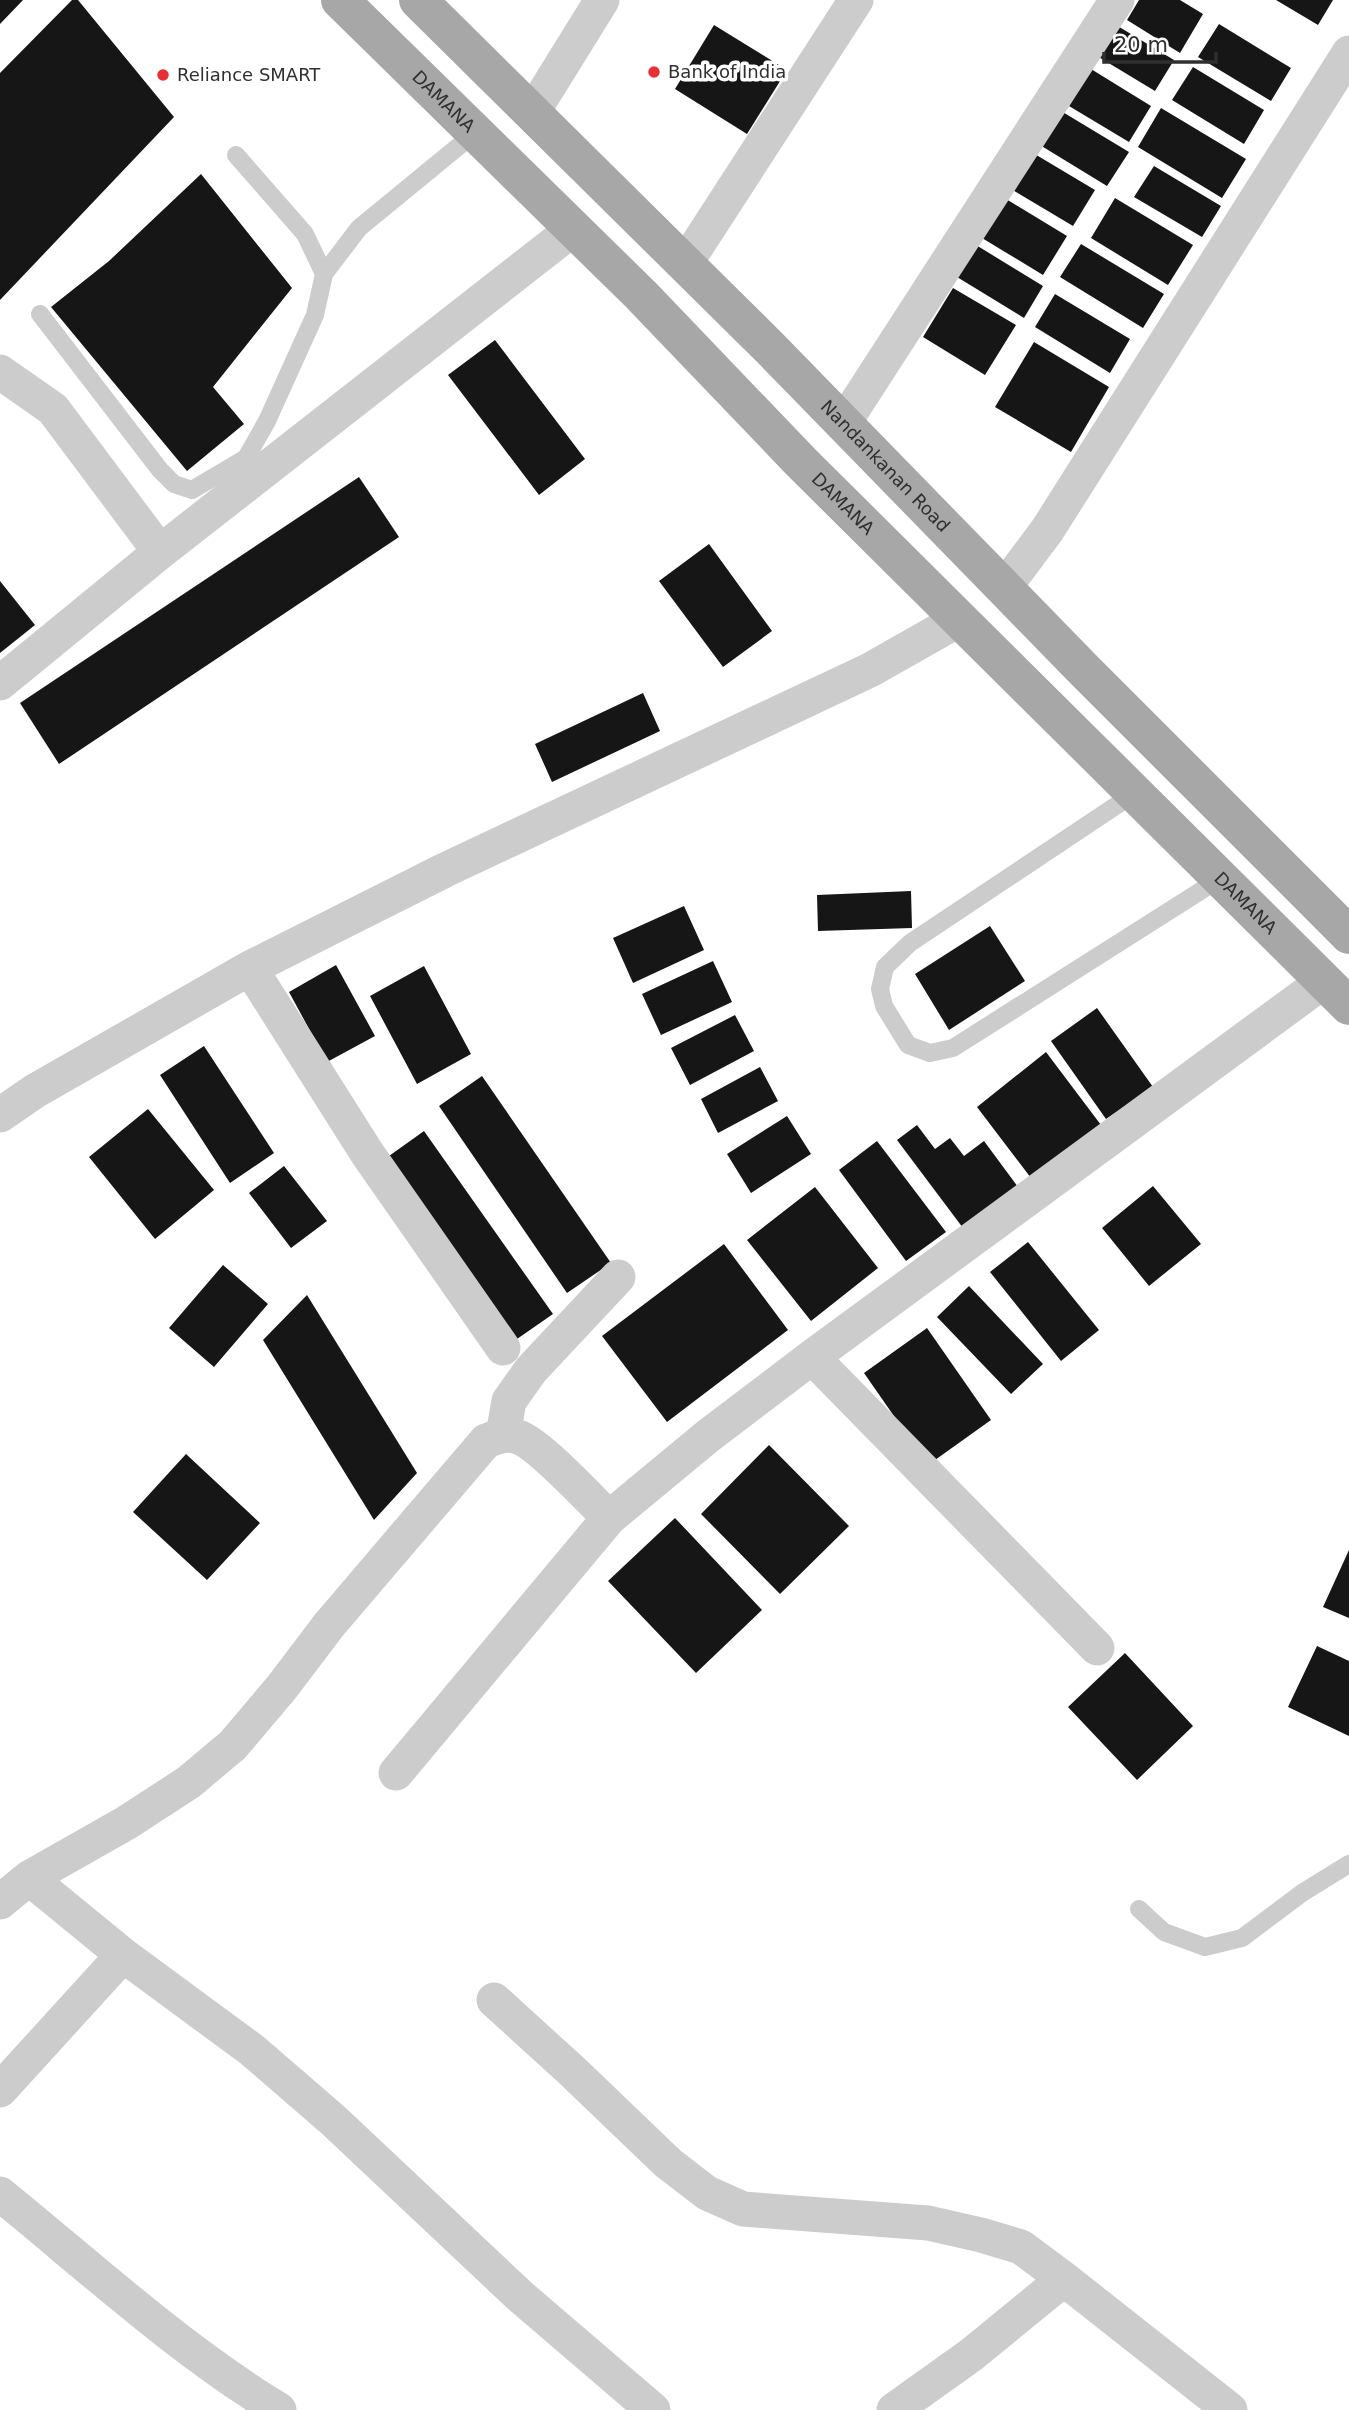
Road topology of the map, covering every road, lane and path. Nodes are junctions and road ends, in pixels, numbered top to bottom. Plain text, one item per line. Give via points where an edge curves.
1 (340, 0) edge
2 (418, 0) edge
3 (602, 0) edge
4 (856, 0) edge
5 (1117, 0) edge
6 (1349, 53) edge
7 (532, 113) junction
8 (476, 132) junction
9 (236, 155) dead end
10 (573, 229) junction
11 (685, 264) junction
12 (324, 274) junction
13 (40, 314) dead end
14 (0, 372) edge
15 (843, 424) junction
16 (160, 552) junction
17 (1004, 588) junction
18 (960, 619) junction
19 (0, 683) edge
20 (1135, 793) junction
21 (1221, 878) junction
22 (1349, 935) edge
23 (250, 968) junction
24 (1336, 993) edge
25 (0, 1115) edge
26 (618, 1277) dead end
27 (503, 1348) dead end
28 (812, 1357) junction
29 (503, 1434) junction
30 (609, 1518) junction
31 (1097, 1648) dead end
32 (396, 1773) dead end
33 (1349, 1864) edge
34 (30, 1878) junction
35 (0, 1902) edge
36 (1139, 1909) dead end
37 (122, 1955) junction
38 (494, 2000) dead end
39 (0, 2090) edge
40 (0, 2194) edge
41 (1064, 2279) junction
42 (233, 2398) edge
43 (279, 2410) edge
44 (653, 2410) edge
45 (894, 2410) edge
46 (1230, 2410) edge

1 - 8 main road, DAMANA
2 - 7 main road, Nandankanan Road
3 - 7 street
4 - 11 street
5 - 15 street
6 - 17 street via 1048,529
7 - 11 main road, Nandankanan Road
8 - 10 main road, DAMANA
8 - 12 lane via 359,228
9 - 12 lane via 305,234
10 - 16 street
10 - 18 main road, DAMANA
11 - 15 main road, Nandankanan Road
12 - 13 lane via 315,315 246,458 192,490 174,484 160,470
14 - 16 street via 53,410
15 - 17 main road, Nandankanan Road
16 - 19 street
17 - 22 main road, Nandankanan Road
18 - 20 main road, DAMANA
18 - 23 street via 870,670 445,870
20 - 21 main road, DAMANA
20 - 21 lane via 910,943 885,967 880,989 884,1006 908,1045 930,1053 953,1048
21 - 24 main road, DAMANA
23 - 25 street
23 - 27 street via 367,1153
24 - 28 street
26 - 29 street via 531,1370 509,1401
28 - 30 street
28 - 31 street
29 - 30 street via 519,1437 538,1451
29 - 34 street via 486,1441 233,1745 189,1782 127,1823
30 - 32 street
33 - 36 lane via 1302,1892 1242,1938 1205,1947 1164,1932
34 - 35 street
34 - 37 street
37 - 39 street
37 - 44 street via 252,2050 520,2296
38 - 41 street via 668,2163 707,2193 743,2209 928,2223 981,2235 1021,2247
40 - 42 street
41 - 45 street
41 - 46 street
42 - 43 street

